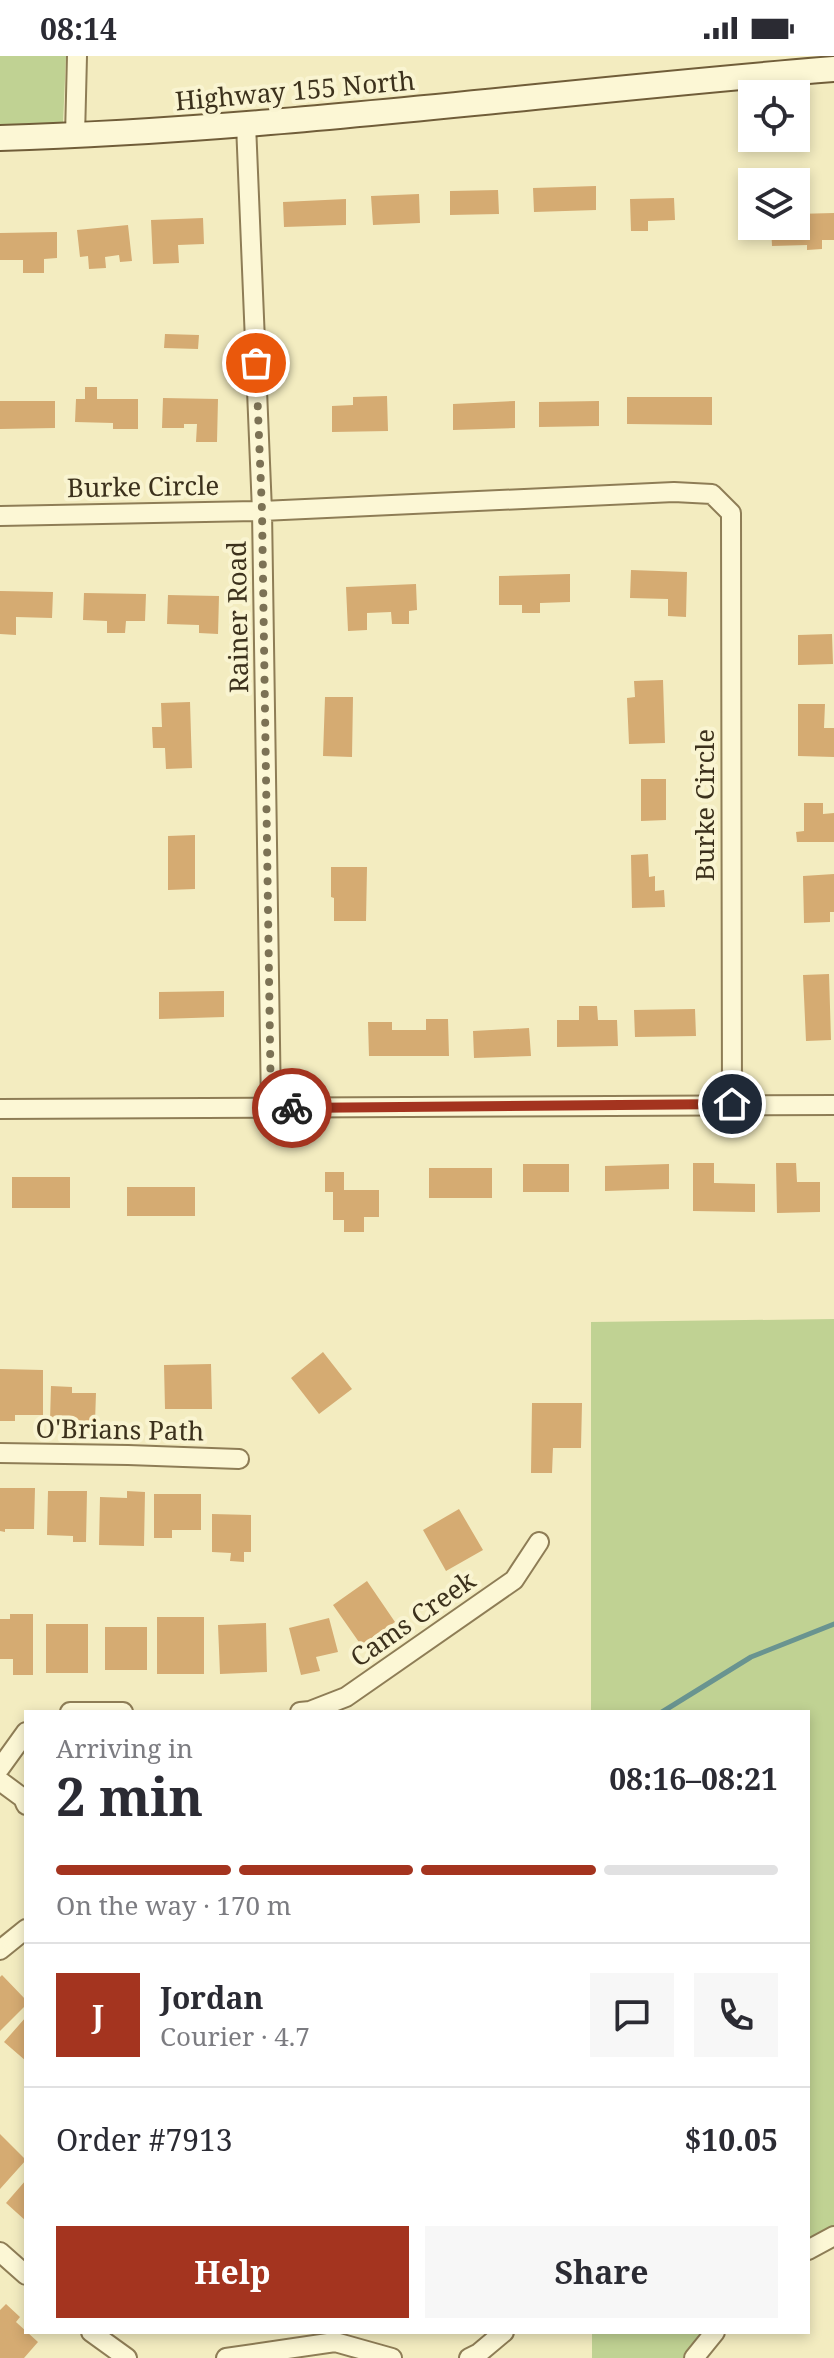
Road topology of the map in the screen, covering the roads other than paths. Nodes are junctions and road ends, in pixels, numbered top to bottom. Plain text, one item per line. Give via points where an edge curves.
1 (77, 56) edge
2 (834, 69) edge
3 (246, 124) junction
4 (75, 136) junction
5 (0, 138) edge
6 (262, 511) junction
7 (0, 516) edge
8 (732, 1104) junction
9 (834, 1105) edge
10 (0, 1109) edge
11 (271, 1109) junction
12 (0, 1453) edge
13 (239, 1459) dead end
14 (539, 1542) dead end
15 (313, 1710) edge
16 (24, 1735) edge
17 (0, 1768) edge
18 (0, 1781) edge
19 (24, 1800) edge
20 (24, 1932) edge
21 (0, 1950) edge
22 (834, 2236) edge
23 (810, 2249) edge
24 (0, 2252) edge
25 (24, 2273) edge
26 (94, 2334) edge
27 (502, 2334) edge
28 (713, 2334) edge
29 (336, 2337) edge
30 (127, 2358) edge
31 (226, 2358) edge
32 (392, 2358) edge
33 (469, 2358) edge
34 (694, 2358) edge

1 - 4 street
2 - 3 main road, Highway 155 North
3 - 4 main road, Highway 155 North
3 - 6 street, Rainer Road
4 - 5 main road, Highway 155 North
6 - 7 street, Burke Circle
6 - 8 street, Burke Circle via 674,492 712,494 731,513
6 - 11 street, Rainer Road
8 - 9 street
8 - 11 street
10 - 11 street
12 - 13 street, O'Brians Path
14 - 15 street, Cams Creek via 514,1580 346,1697
16 - 17 street
18 - 19 street
20 - 21 street
22 - 23 street
24 - 25 street
26 - 30 street
27 - 33 street
28 - 34 street
29 - 31 street
29 - 32 street

